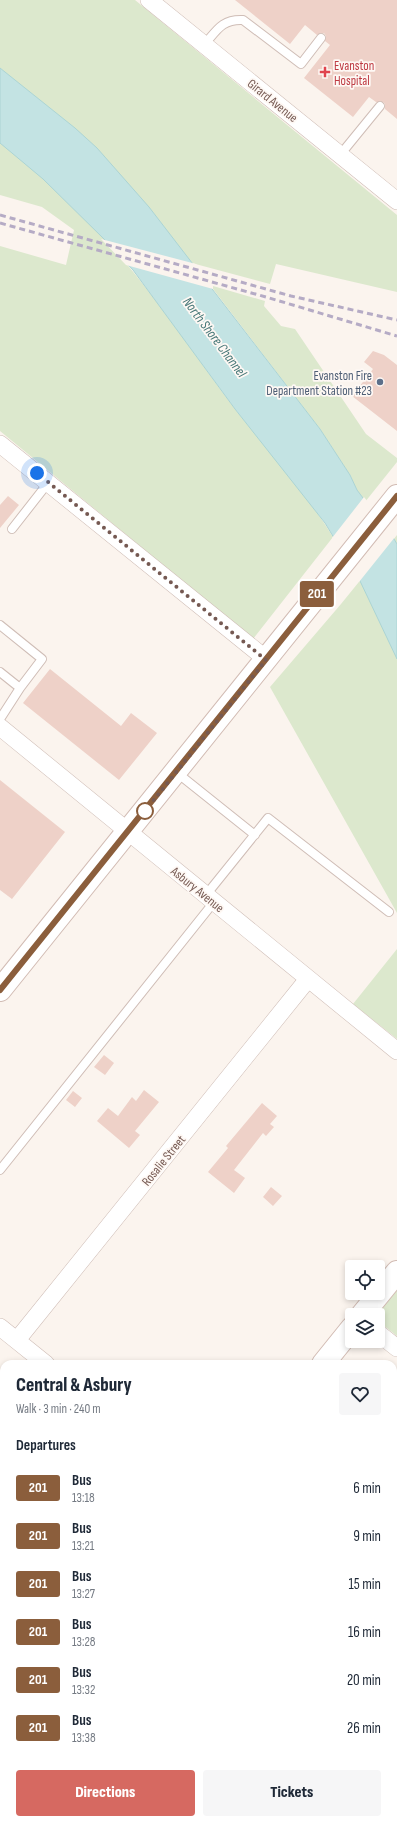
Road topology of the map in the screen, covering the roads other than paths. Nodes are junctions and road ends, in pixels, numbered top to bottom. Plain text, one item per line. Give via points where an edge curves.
1 (149, 0) edge
2 (321, 38) dead end
3 (204, 45) junction
4 (380, 106) dead end
5 (340, 155) junction
6 (397, 200) edge
7 (1, 446) edge
8 (48, 483) junction
9 (396, 497) edge
10 (12, 529) dead end
11 (0, 625) edge
12 (266, 660) junction
13 (0, 672) edge
14 (20, 688) junction
15 (0, 719) edge
16 (0, 727) edge
17 (176, 772) junction
18 (128, 832) junction
19 (254, 835) junction
20 (210, 898) junction
21 (389, 912) dead end
22 (308, 979) junction
23 (0, 990) edge
24 (397, 1051) edge
25 (0, 1170) edge
26 (397, 1272) edge
27 (368, 1308) edge
28 (0, 1327) edge
29 (345, 1337) edge
30 (385, 1339) edge
31 (17, 1340) junction
32 (397, 1348) edge
33 (41, 1360) edge
34 (326, 1360) edge

1 - 3 street, Girard Avenue
2 - 3 lane via 301,64 243,20 233,19 224,22
3 - 5 street, Girard Avenue
4 - 5 lane
5 - 6 street, Girard Avenue
7 - 8 street
8 - 10 lane
8 - 12 street
9 - 12 main road
11 - 14 lane via 42,659
12 - 17 main road
13 - 14 lane
14 - 15 lane
16 - 18 street, Asbury Avenue
17 - 18 main road
17 - 19 lane
18 - 20 street, Asbury Avenue
18 - 23 main road
19 - 20 lane
19 - 21 lane via 268,818
20 - 22 street, Asbury Avenue
20 - 25 lane
22 - 24 street, Asbury Avenue
22 - 31 street, Rosalie Street
26 - 27 main road
28 - 31 street
29 - 34 main road
30 - 32 street
31 - 33 street

